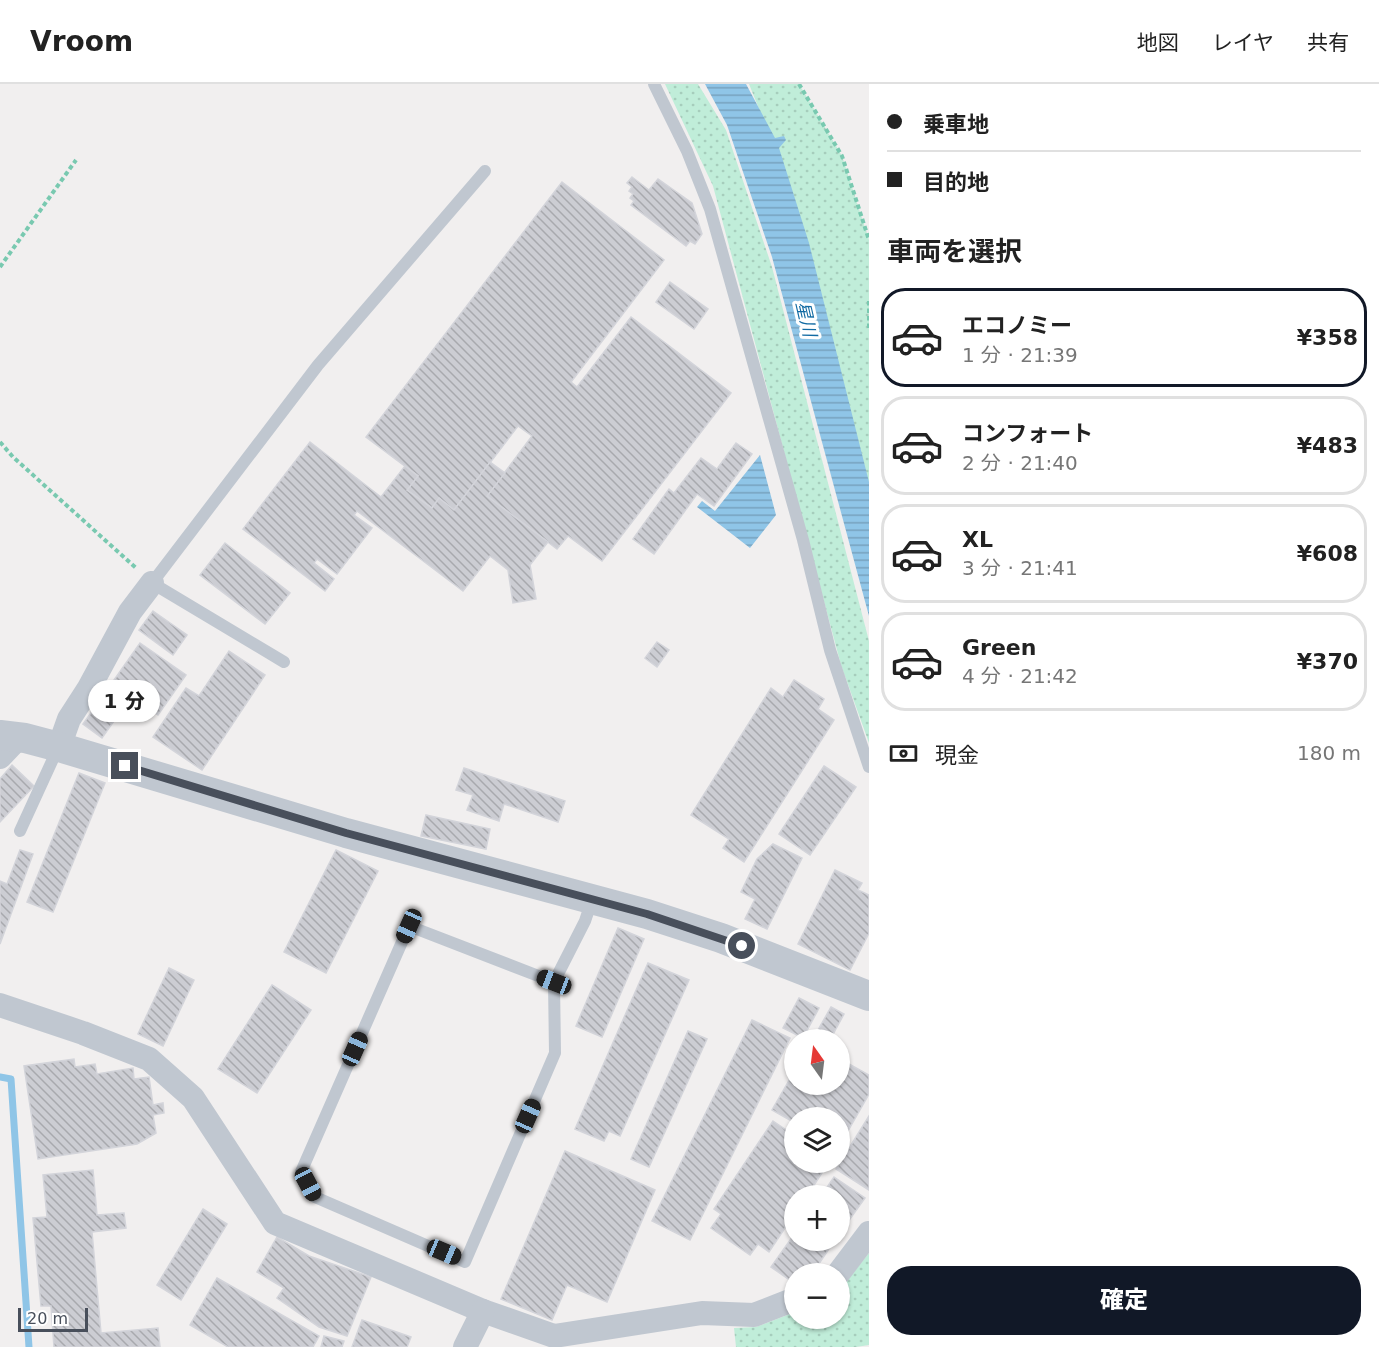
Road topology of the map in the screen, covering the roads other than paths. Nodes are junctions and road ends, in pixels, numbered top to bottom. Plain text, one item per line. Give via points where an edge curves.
1 (654, 84) edge
2 (485, 171) dead end
3 (152, 583) junction
4 (284, 662) dead end
5 (6, 743) edge
6 (59, 747) junction
7 (869, 767) edge
8 (20, 831) dead end
9 (592, 899) junction
10 (554, 982) junction
11 (869, 996) edge
12 (0, 1005) edge
13 (869, 1233) edge
14 (846, 1263) edge
15 (784, 1303) edge
16 (483, 1311) junction
17 (465, 1347) edge

1 - 7 lane via 710,209 830,650
2 - 3 lane via 318,365
3 - 4 lane
3 - 6 street via 130,612 69,719
5 - 6 street
6 - 8 lane
6 - 9 street via 346,833
9 - 10 lane
9 - 11 street via 721,938
10 - 10 lane via 409,926 301,1172 315,1197 465,1262 555,1053
12 - 16 street via 149,1059 193,1098 275,1223
13 - 14 street
15 - 16 street via 754,1315 702,1313 554,1336
16 - 17 street

